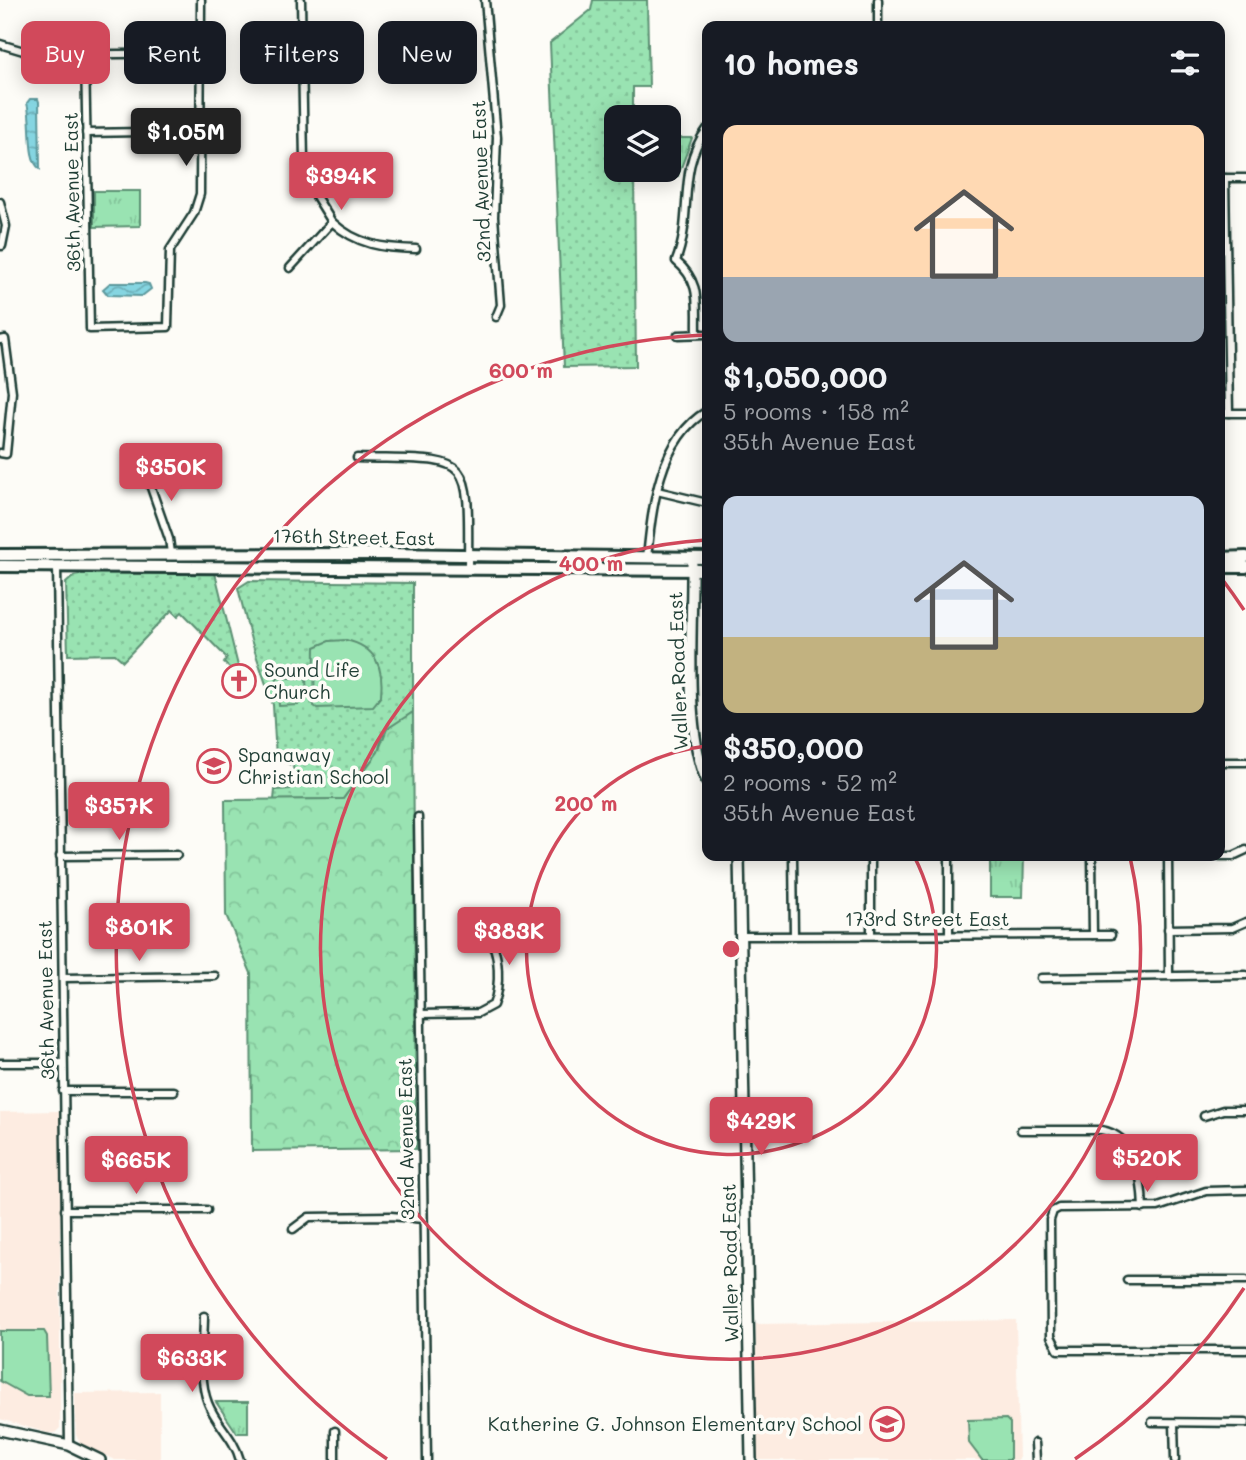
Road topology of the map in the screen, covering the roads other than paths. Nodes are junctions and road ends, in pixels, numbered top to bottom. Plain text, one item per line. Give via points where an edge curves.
1 (201, 0) edge
2 (301, 0) edge
3 (485, 0) edge
4 (878, 0) edge
5 (201, 21) edge
6 (878, 21) edge
7 (0, 44) edge
8 (21, 50) edge
9 (85, 84) edge
10 (200, 84) edge
11 (199, 131) junction
12 (86, 133) junction
13 (702, 138) edge
14 (1225, 178) edge
15 (1246, 178) edge
16 (0, 202) edge
17 (332, 222) junction
18 (2, 246) dead end
19 (416, 249) dead end
20 (1225, 256) edge
21 (290, 268) dead end
22 (496, 317) dead end
23 (697, 334) junction
24 (702, 334) edge
25 (678, 335) dead end
26 (3, 339) edge
27 (1225, 413) edge
28 (1229, 413) junction
29 (1246, 413) edge
30 (702, 416) edge
31 (3, 453) edge
32 (357, 458) dead end
33 (141, 459) dead end
34 (657, 491) junction
35 (702, 502) edge
36 (171, 553) junction
37 (0, 555) edge
38 (1246, 557) edge
39 (647, 558) junction
40 (1225, 558) edge
41 (702, 560) edge
42 (57, 561) junction
43 (468, 562) junction
44 (692, 564) junction
45 (0, 566) edge
46 (1246, 566) edge
47 (1225, 567) edge
48 (702, 568) edge
49 (1225, 762) edge
50 (1246, 762) edge
51 (702, 769) edge
52 (418, 817) dead end
53 (1246, 850) edge
54 (177, 855) dead end
55 (60, 856) junction
56 (1225, 856) edge
57 (739, 861) edge
58 (793, 861) edge
59 (871, 861) edge
60 (949, 861) edge
61 (1092, 861) edge
62 (1168, 861) edge
63 (1246, 922) edge
64 (1168, 929) junction
65 (794, 935) junction
66 (872, 935) junction
67 (949, 935) junction
68 (1093, 935) junction
69 (487, 936) dead end
70 (742, 936) junction
71 (1111, 936) dead end
72 (1169, 975) junction
73 (1246, 975) edge
74 (215, 976) dead end
75 (63, 978) junction
76 (1041, 978) dead end
77 (420, 1014) junction
78 (0, 1063) edge
79 (63, 1063) junction
80 (63, 1091) junction
81 (174, 1091) dead end
82 (1246, 1110) edge
83 (1204, 1116) dead end
84 (1021, 1129) dead end
85 (1246, 1190) edge
86 (1143, 1208) junction
87 (65, 1210) junction
88 (207, 1210) dead end
89 (423, 1219) junction
90 (293, 1229) dead end
91 (1127, 1280) dead end
92 (1246, 1280) edge
93 (204, 1316) dead end
94 (1246, 1350) edge
95 (1152, 1422) dead end
96 (1174, 1423) junction
97 (1246, 1423) edge
98 (0, 1430) edge
99 (335, 1431) dead end
100 (1035, 1443) dead end
101 (69, 1445) junction
102 (100, 1460) edge
103 (240, 1460) edge
104 (335, 1460) edge
105 (427, 1460) edge
106 (751, 1460) edge
107 (1036, 1460) edge
108 (1175, 1460) edge

1 - 5 street
2 - 17 street via 304,161 309,186
3 - 22 street, 32nd Avenue East via 497,137 494,217 502,305
4 - 6 street
7 - 8 street
9 - 12 street, 36th Avenue East
10 - 11 street
11 - 12 street
11 - 12 street, 36th Avenue East via 200,194 194,213 170,250 168,327 90,329
13 - 23 street via 688,163 685,223 677,261 695,286
14 - 15 street
16 - 18 street via 6,226
17 - 19 street via 369,244
17 - 21 street
20 - 28 street
23 - 24 street
23 - 25 street
26 - 31 street via 12,392
27 - 28 street
28 - 29 street
30 - 34 street via 679,439
32 - 43 street via 440,460 455,467 467,487
33 - 36 street
34 - 35 street
34 - 39 street
36 - 42 main road, 176th Street East
36 - 43 main road, 176th Street East
37 - 42 main road, 176th Street East
38 - 40 main road
39 - 43 main road, 176th Street East
39 - 44 main road, 176th Street East
41 - 44 main road, 176th Street East
42 - 43 main road, 176th Street East
42 - 45 main road, 176th Street East
42 - 55 street, 36th Avenue East
43 - 44 main road, 176th Street East
44 - 48 main road, 176th Street East
44 - 51 street, Waller Road East via 693,731
46 - 47 main road
49 - 50 street
52 - 77 street, 32nd Avenue East
53 - 56 street
54 - 55 street
55 - 75 street, 36th Avenue East
57 - 70 street, Waller Road East
58 - 65 street
59 - 66 street
60 - 67 street
61 - 68 street
62 - 64 street
63 - 64 street via 1232,928
64 - 72 street
65 - 66 street, 173rd Street East
65 - 70 street, 173rd Street East
66 - 67 street, 173rd Street East
67 - 68 street, 173rd Street East
68 - 71 street, 173rd Street East
69 - 77 street via 496,953 493,1006 478,1013
70 - 106 street, Waller Road East
72 - 73 street
72 - 76 street
74 - 75 street
75 - 79 street, 36th Avenue East
77 - 89 street, 32nd Avenue East
78 - 79 street
79 - 80 street, 36th Avenue East
80 - 81 street
80 - 87 street, 36th Avenue East
82 - 83 street
84 - 86 street via 1114,1134 1138,1167
85 - 86 street via 1206,1191 1167,1206
86 - 94 street via 1053,1211 1051,1336 1056,1347 1064,1351
87 - 88 street
87 - 101 street, 36th Avenue East
89 - 90 street via 309,1217
89 - 105 street, 32nd Avenue East
91 - 92 street
93 - 103 street via 206,1399
95 - 96 street
96 - 97 street
96 - 108 street
98 - 101 street
99 - 104 street
100 - 107 street
101 - 102 street

